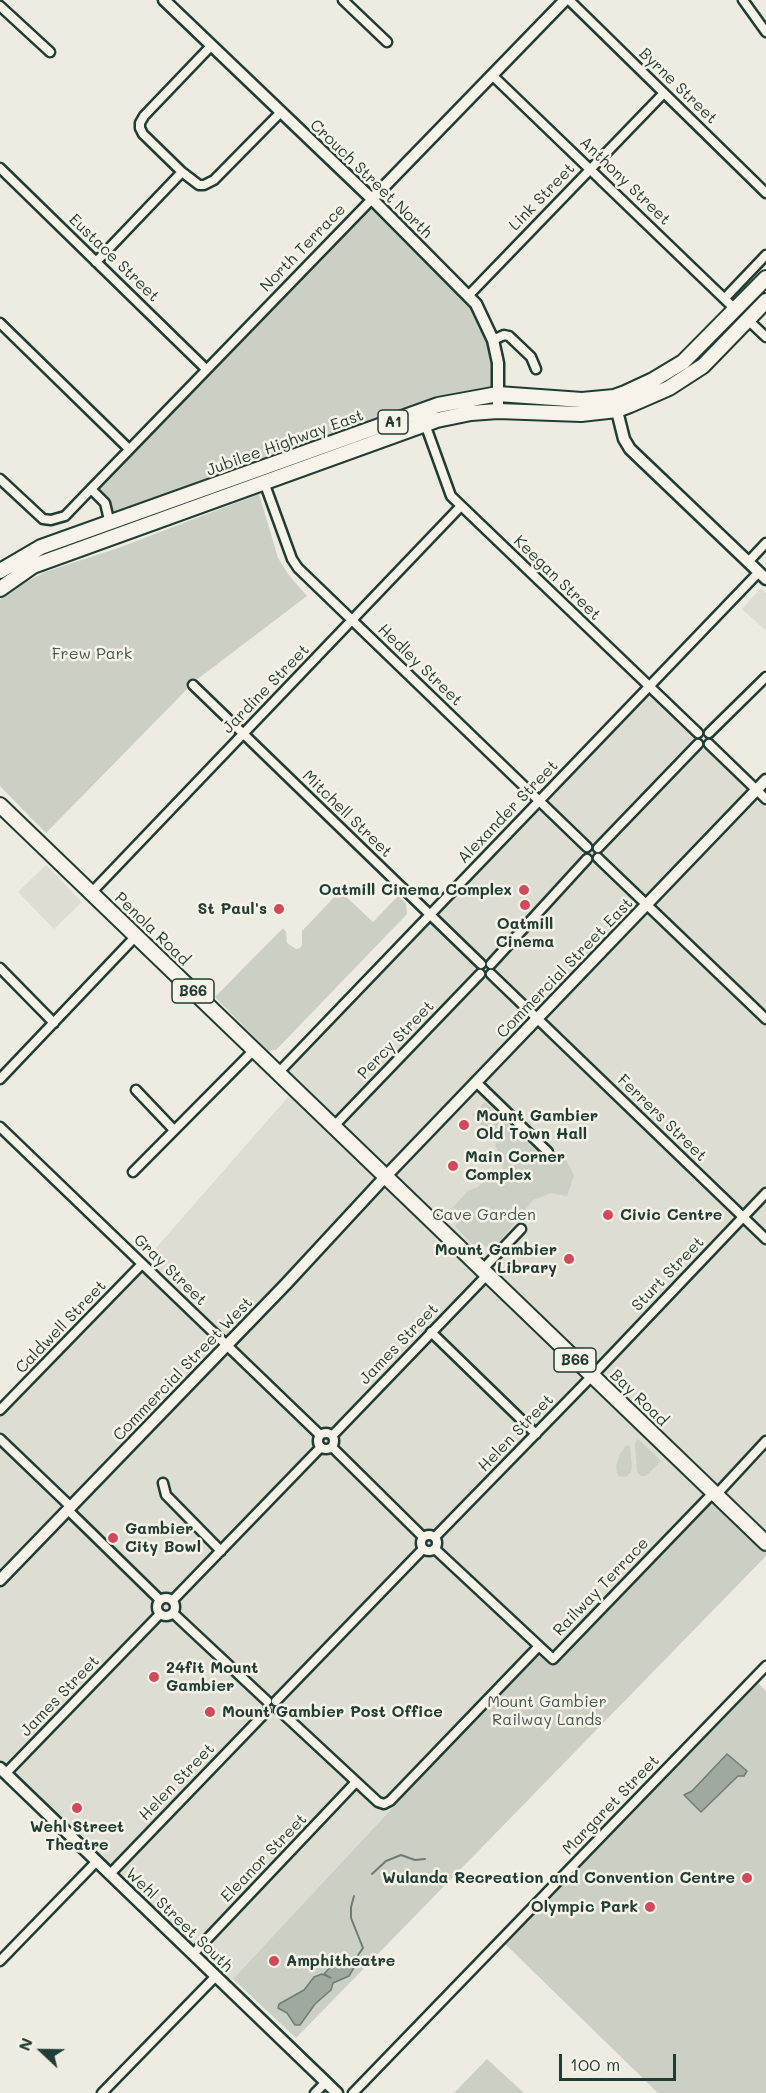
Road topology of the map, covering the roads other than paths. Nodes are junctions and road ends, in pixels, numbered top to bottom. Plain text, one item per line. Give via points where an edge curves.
1 (343, 0) edge
2 (567, 0) edge
3 (743, 0) edge
4 (167, 1) edge
5 (0, 6) edge
6 (766, 32) edge
7 (387, 42) dead end
8 (211, 46) junction
9 (50, 52) dead end
10 (492, 75) junction
11 (664, 93) junction
12 (280, 113) junction
13 (0, 168) edge
14 (590, 169) junction
15 (182, 172) junction
16 (766, 193) edge
17 (372, 199) junction
18 (766, 255) edge
19 (96, 262) junction
20 (766, 278) edge
21 (468, 296) junction
22 (724, 298) junction
23 (766, 301) edge
24 (736, 310) junction
25 (748, 320) junction
26 (0, 323) edge
27 (766, 337) edge
28 (493, 340) junction
29 (206, 369) junction
30 (536, 369) dead end
31 (498, 394) junction
32 (615, 403) junction
33 (498, 411) junction
34 (425, 424) junction
35 (129, 449) junction
36 (0, 478) edge
37 (264, 482) junction
38 (91, 489) junction
39 (178, 506) junction
40 (461, 506) junction
41 (110, 524) junction
42 (766, 543) edge
43 (41, 547) junction
44 (46, 561) junction
45 (748, 562) junction
46 (0, 571) edge
47 (763, 575) edge
48 (0, 589) edge
49 (352, 620) junction
50 (766, 677) edge
51 (193, 685) dead end
52 (649, 688) junction
53 (698, 733) junction
54 (708, 733) junction
55 (244, 734) junction
56 (698, 744) junction
57 (709, 744) junction
58 (766, 780) edge
59 (756, 790) junction
60 (766, 799) edge
61 (539, 802) junction
62 (0, 805) edge
63 (587, 847) junction
64 (598, 848) junction
65 (598, 858) junction
66 (587, 859) junction
67 (91, 892) junction
68 (647, 904) junction
69 (429, 915) junction
70 (136, 936) junction
71 (491, 964) junction
72 (0, 968) edge
73 (480, 969) junction
74 (491, 974) junction
75 (538, 1018) junction
76 (766, 1019) edge
77 (54, 1023) junction
78 (254, 1050) junction
79 (278, 1073) junction
80 (0, 1079) edge
81 (476, 1082) junction
82 (136, 1090) dead end
83 (334, 1126) junction
84 (0, 1127) edge
85 (174, 1130) junction
86 (548, 1152) dead end
87 (133, 1172) dead end
88 (386, 1176) junction
89 (766, 1193) edge
90 (743, 1217) junction
91 (521, 1229) dead end
92 (766, 1239) edge
93 (142, 1264) junction
94 (485, 1272) junction
95 (431, 1332) junction
96 (227, 1345) junction
97 (592, 1376) junction
98 (0, 1410) edge
99 (536, 1434) junction
100 (320, 1435) junction
101 (333, 1435) junction
102 (0, 1438) edge
103 (766, 1441) edge
104 (321, 1447) junction
105 (332, 1447) junction
106 (163, 1483) dead end
107 (715, 1494) junction
108 (69, 1509) junction
109 (423, 1537) junction
110 (435, 1537) junction
111 (766, 1543) edge
112 (435, 1548) junction
113 (423, 1549) junction
114 (221, 1551) junction
115 (0, 1580) edge
116 (160, 1600) junction
117 (173, 1600) junction
118 (173, 1613) junction
119 (160, 1614) junction
120 (539, 1646) junction
121 (766, 1666) edge
122 (272, 1701) junction
123 (279, 1710) junction
124 (267, 1712) junction
125 (3, 1771) edge
126 (357, 1782) junction
127 (97, 1861) junction
128 (110, 1874) junction
129 (193, 1954) junction
130 (0, 1961) edge
131 (216, 1976) junction
132 (326, 2082) junction
133 (102, 2093) edge
134 (315, 2093) edge
135 (337, 2093) edge
136 (353, 2093) edge

1 - 7 street
2 - 10 street, North Terrace
2 - 11 street, Byrne Street
3 - 6 street
4 - 8 street, Crouch Street North
5 - 9 street
8 - 12 street, Crouch Street North
8 - 15 street via 140,123 143,134
10 - 14 street, Anthony Street
10 - 17 street, North Terrace
11 - 14 street, Link Street
11 - 16 street, Byrne Street
12 - 15 street via 214,180 199,185
12 - 17 street, Crouch Street North
13 - 19 street, Eustace Street
14 - 21 street, Link Street
14 - 22 street, Anthony Street
15 - 19 street
17 - 21 street, Crouch Street North
17 - 29 street, North Terrace
18 - 22 street
19 - 29 street, Eustace Street
20 - 24 main road, Jubilee Highway East / A1
21 - 28 street, Crouch Street North via 484,318
22 - 24 street, Anthony Street
23 - 25 main road, Jubilee Highway East / A1
24 - 32 main road, Jubilee Highway East / A1 via 683,362
25 - 27 street
25 - 32 main road, Jubilee Highway East / A1 via 703,366 669,388
26 - 35 street
28 - 30 street via 509,336 531,357
28 - 31 street, Crouch Street North
29 - 35 street, North Terrace
31 - 32 main road, Jubilee Highway East / A1
31 - 33 street, Crouch Street North
31 - 39 main road, Jubilee Highway East / A1 via 438,405
32 - 33 main road, Jubilee Highway East / A1 via 569,414
32 - 45 street via 630,449
33 - 34 main road, Jubilee Highway East / A1
34 - 37 main road, Jubilee Highway East / A1
34 - 40 street, Keegan Street via 451,496
35 - 38 street, North Terrace
36 - 38 street, North Terrace via 43,519 51,520 65,516
37 - 39 main road, Jubilee Highway East / A1
37 - 49 street, Hedley Street via 292,559
38 - 41 street via 105,503
39 - 41 main road, Jubilee Highway East / A1
39 - 44 main road, Jubilee Highway East / A1
40 - 49 street, Jardine Street
40 - 52 street, Keegan Street
41 - 43 main road, Jubilee Highway East / A1
42 - 45 street
43 - 44 main road
43 - 46 main road, Jubilee Highway East / A1
44 - 48 main road, Jubilee Highway East / A1
45 - 47 street
47 - 52 street, Alexander Street
49 - 55 street, Jardine Street
49 - 61 street, Hedley Street
50 - 54 street
51 - 55 street, Mitchell Street
52 - 53 street, Keegan Street
52 - 61 street, Alexander Street
53 - 54 street
53 - 56 street
54 - 57 street
55 - 67 street, Jardine Street
55 - 69 street, Mitchell Street
56 - 57 street
56 - 64 street
57 - 59 street
58 - 59 street, Commercial Street East
59 - 60 street
59 - 68 street, Commercial Street East
61 - 63 street, Hedley Street
61 - 69 street, Alexander Street
62 - 67 main road, Penola Road / B66
63 - 64 street
63 - 66 street
64 - 65 street
65 - 66 street
65 - 68 street
66 - 71 street
67 - 70 main road, Penola Road / B66
68 - 75 street, Commercial Street East
68 - 76 street
69 - 73 street, Mitchell Street
69 - 79 street, Alexander Street
70 - 77 street
70 - 78 main road, Penola Road / B66
71 - 73 street via 487,962
71 - 74 street
72 - 77 street
73 - 74 street via 487,976
73 - 83 street, Percy Street
74 - 75 street
75 - 81 street, Commercial Street East
75 - 90 street, Ferrers Street
77 - 80 street
78 - 79 main road, Penola Road / B66
78 - 85 street
79 - 83 main road, Penola Road / B66
81 - 86 street
81 - 88 street, Commercial Street East
82 - 85 street
83 - 88 main road, Penola Road / B66
84 - 93 street, Gray Street
85 - 87 street
88 - 94 main road, Bay Road / B66
88 - 96 street, Commercial Street West
89 - 90 street, Sturt Street
90 - 92 street, Ferrers Street
90 - 97 street, Sturt Street
91 - 94 street, James Street
93 - 96 street, Gray Street
93 - 98 street, Caldwell Street
94 - 95 street, James Street
94 - 97 main road, Bay Road / B66
95 - 99 street
95 - 101 street, James Street
96 - 100 street, Gray Street
96 - 108 street, Commercial Street West
97 - 99 street, Helen Street
97 - 107 main road, Bay Road / B66
99 - 110 street, Helen Street
100 - 101 street
100 - 104 street
101 - 105 street
102 - 108 street
103 - 107 street
104 - 105 street
104 - 114 street
105 - 109 street
106 - 114 street via 166,1495
107 - 111 main road, Bay Road / B66
107 - 120 street, Railway Terrace via 553,1659
108 - 115 street, Commercial Street West
108 - 116 street
109 - 110 street
109 - 113 street
110 - 112 street
112 - 113 street
112 - 120 street
113 - 122 street
114 - 117 street
116 - 117 street
116 - 119 street
117 - 118 street
118 - 119 street
118 - 122 street
119 - 125 street, James Street
120 - 126 street, Railway Terrace via 390,1801 378,1802
121 - 136 street, Margaret Street
122 - 123 street via 279,1704
122 - 124 street via 264,1708
123 - 124 street
123 - 126 street, Railway Terrace
124 - 128 street, Helen Street
125 - 127 street, Wehl Street South
126 - 129 street, Eleanor Street
127 - 128 street, Wehl Street South
127 - 130 street
128 - 129 street, Wehl Street South
129 - 131 street, Wehl Street South
131 - 132 street, Wehl Street South
131 - 133 street
132 - 134 street
132 - 135 street, Wehl Street South

